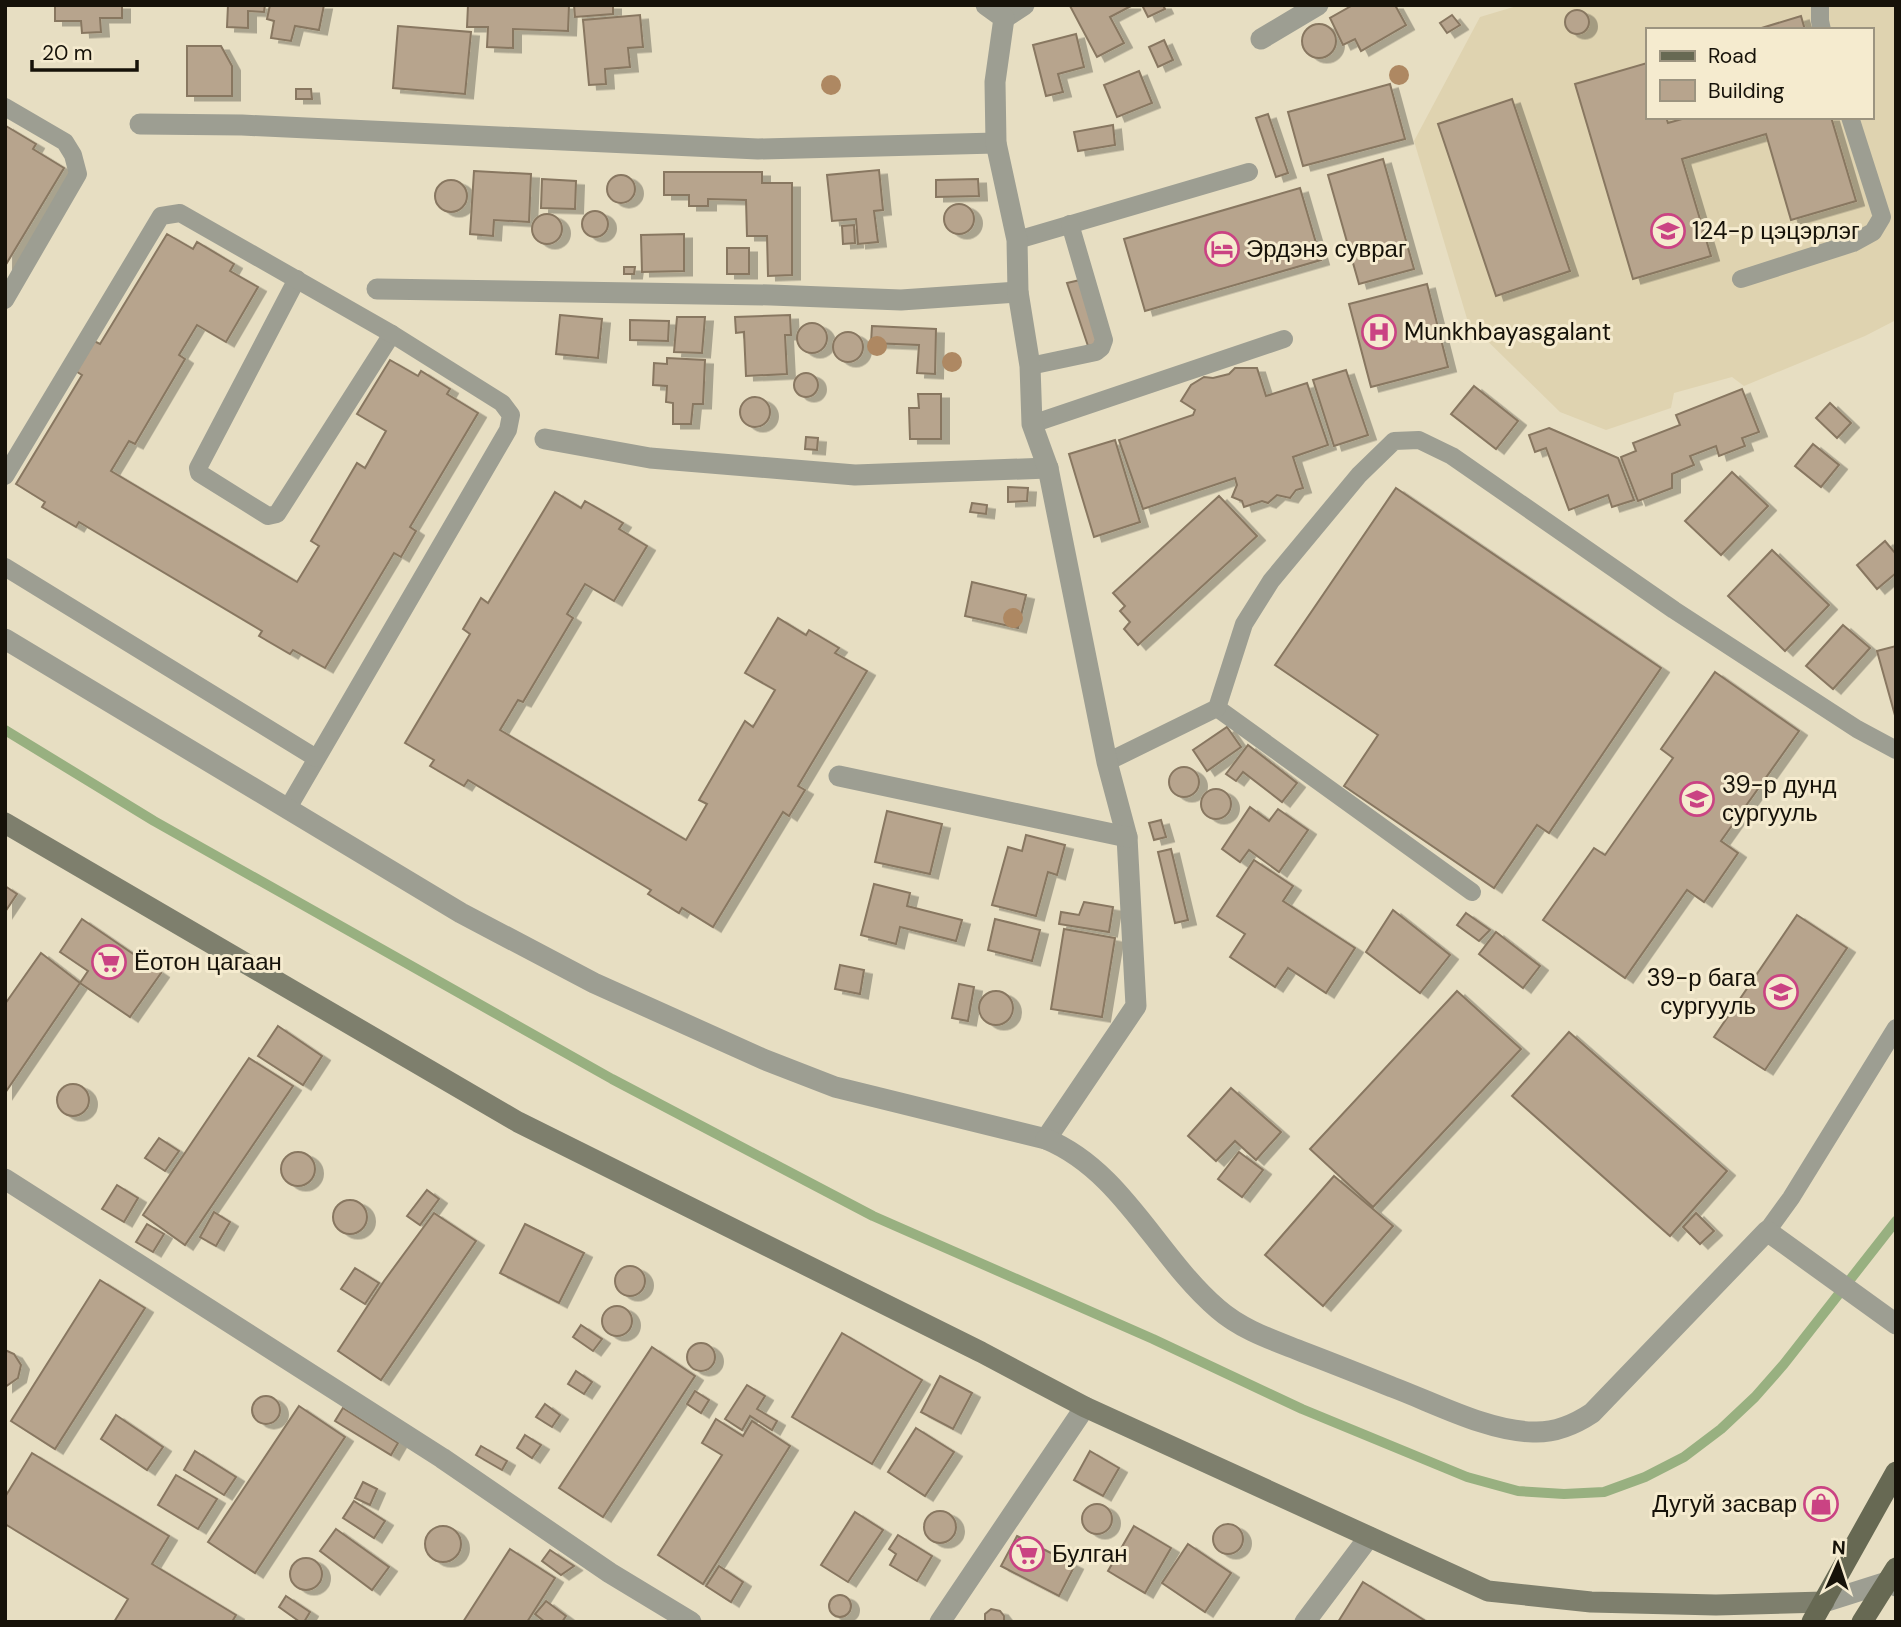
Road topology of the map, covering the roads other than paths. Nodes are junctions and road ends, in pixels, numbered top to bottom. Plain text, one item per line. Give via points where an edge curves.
1 (986, 5) edge
2 (1024, 5) edge
3 (1318, 5) edge
4 (1820, 5) edge
5 (1004, 18) junction
6 (1822, 28) edge
7 (1261, 39) dead end
8 (5, 107) edge
9 (1851, 119) edge
10 (139, 124) dead end
11 (996, 143) junction
12 (1249, 172) dead end
13 (1070, 224) junction
14 (1017, 240) junction
15 (297, 279) junction
16 (1741, 279) dead end
17 (377, 289) dead end
18 (1018, 292) junction
19 (5, 300) edge
20 (392, 334) junction
21 (1284, 339) dead end
22 (1030, 366) junction
23 (1032, 424) junction
24 (545, 439) dead end
25 (1048, 468) junction
26 (5, 476) edge
27 (5, 567) edge
28 (5, 639) edge
29 (1217, 708) junction
30 (1896, 750) edge
31 (316, 758) junction
32 (1107, 762) junction
33 (839, 776) dead end
34 (288, 808) junction
35 (5, 823) edge
36 (1126, 837) junction
37 (1472, 892) dead end
38 (1896, 1028) edge
39 (1046, 1139) junction
40 (5, 1179) edge
41 (1767, 1231) junction
42 (1896, 1324) edge
43 (1085, 1407) junction
44 (1896, 1472) edge
45 (1369, 1537) junction
46 (1893, 1579) edge
47 (1824, 1602) junction
48 (661, 1614) edge
49 (691, 1622) edge
50 (940, 1622) edge
51 (1305, 1622) edge
52 (1812, 1622) edge
53 (1862, 1622) edge

1 - 5 street
2 - 5 street
3 - 7 street
4 - 6 lane
5 - 11 street via 995,82
8 - 19 lane via 65,142 78,174
9 - 16 lane via 1881,217 1873,232 1853,243
10 - 11 street via 758,149
11 - 14 street
12 - 13 lane
13 - 14 lane
13 - 22 lane via 1104,340 1096,352
14 - 18 street
15 - 20 lane
15 - 20 lane via 198,468 199,473 268,516 277,514
15 - 26 lane via 180,213 161,216
17 - 18 street via 901,300
18 - 22 street
20 - 31 lane via 502,403 511,415 508,430
21 - 23 lane
22 - 23 street
23 - 25 street
24 - 25 street via 650,458 855,475
25 - 32 street
27 - 31 lane
28 - 34 street
29 - 30 lane via 1244,624 1271,581 1359,475 1394,441 1419,440 1452,456 1674,610
29 - 32 lane
29 - 37 lane
31 - 34 lane
32 - 36 street
33 - 36 street
34 - 39 street via 461,913 594,983 763,1059 835,1087
35 - 43 street via 518,1122
36 - 39 street via 1136,1006
38 - 41 lane
39 - 41 street via 1073,1153 1120,1196 1197,1288 1232,1320 1273,1340 1512,1430 1560,1429 1592,1413
40 - 48 street via 442,1458 610,1573
41 - 42 street
43 - 45 street
43 - 50 street
44 - 47 main road
45 - 47 street via 1488,1591 1591,1602
45 - 51 street
46 - 47 street
46 - 53 main road
47 - 52 main road
48 - 49 street

